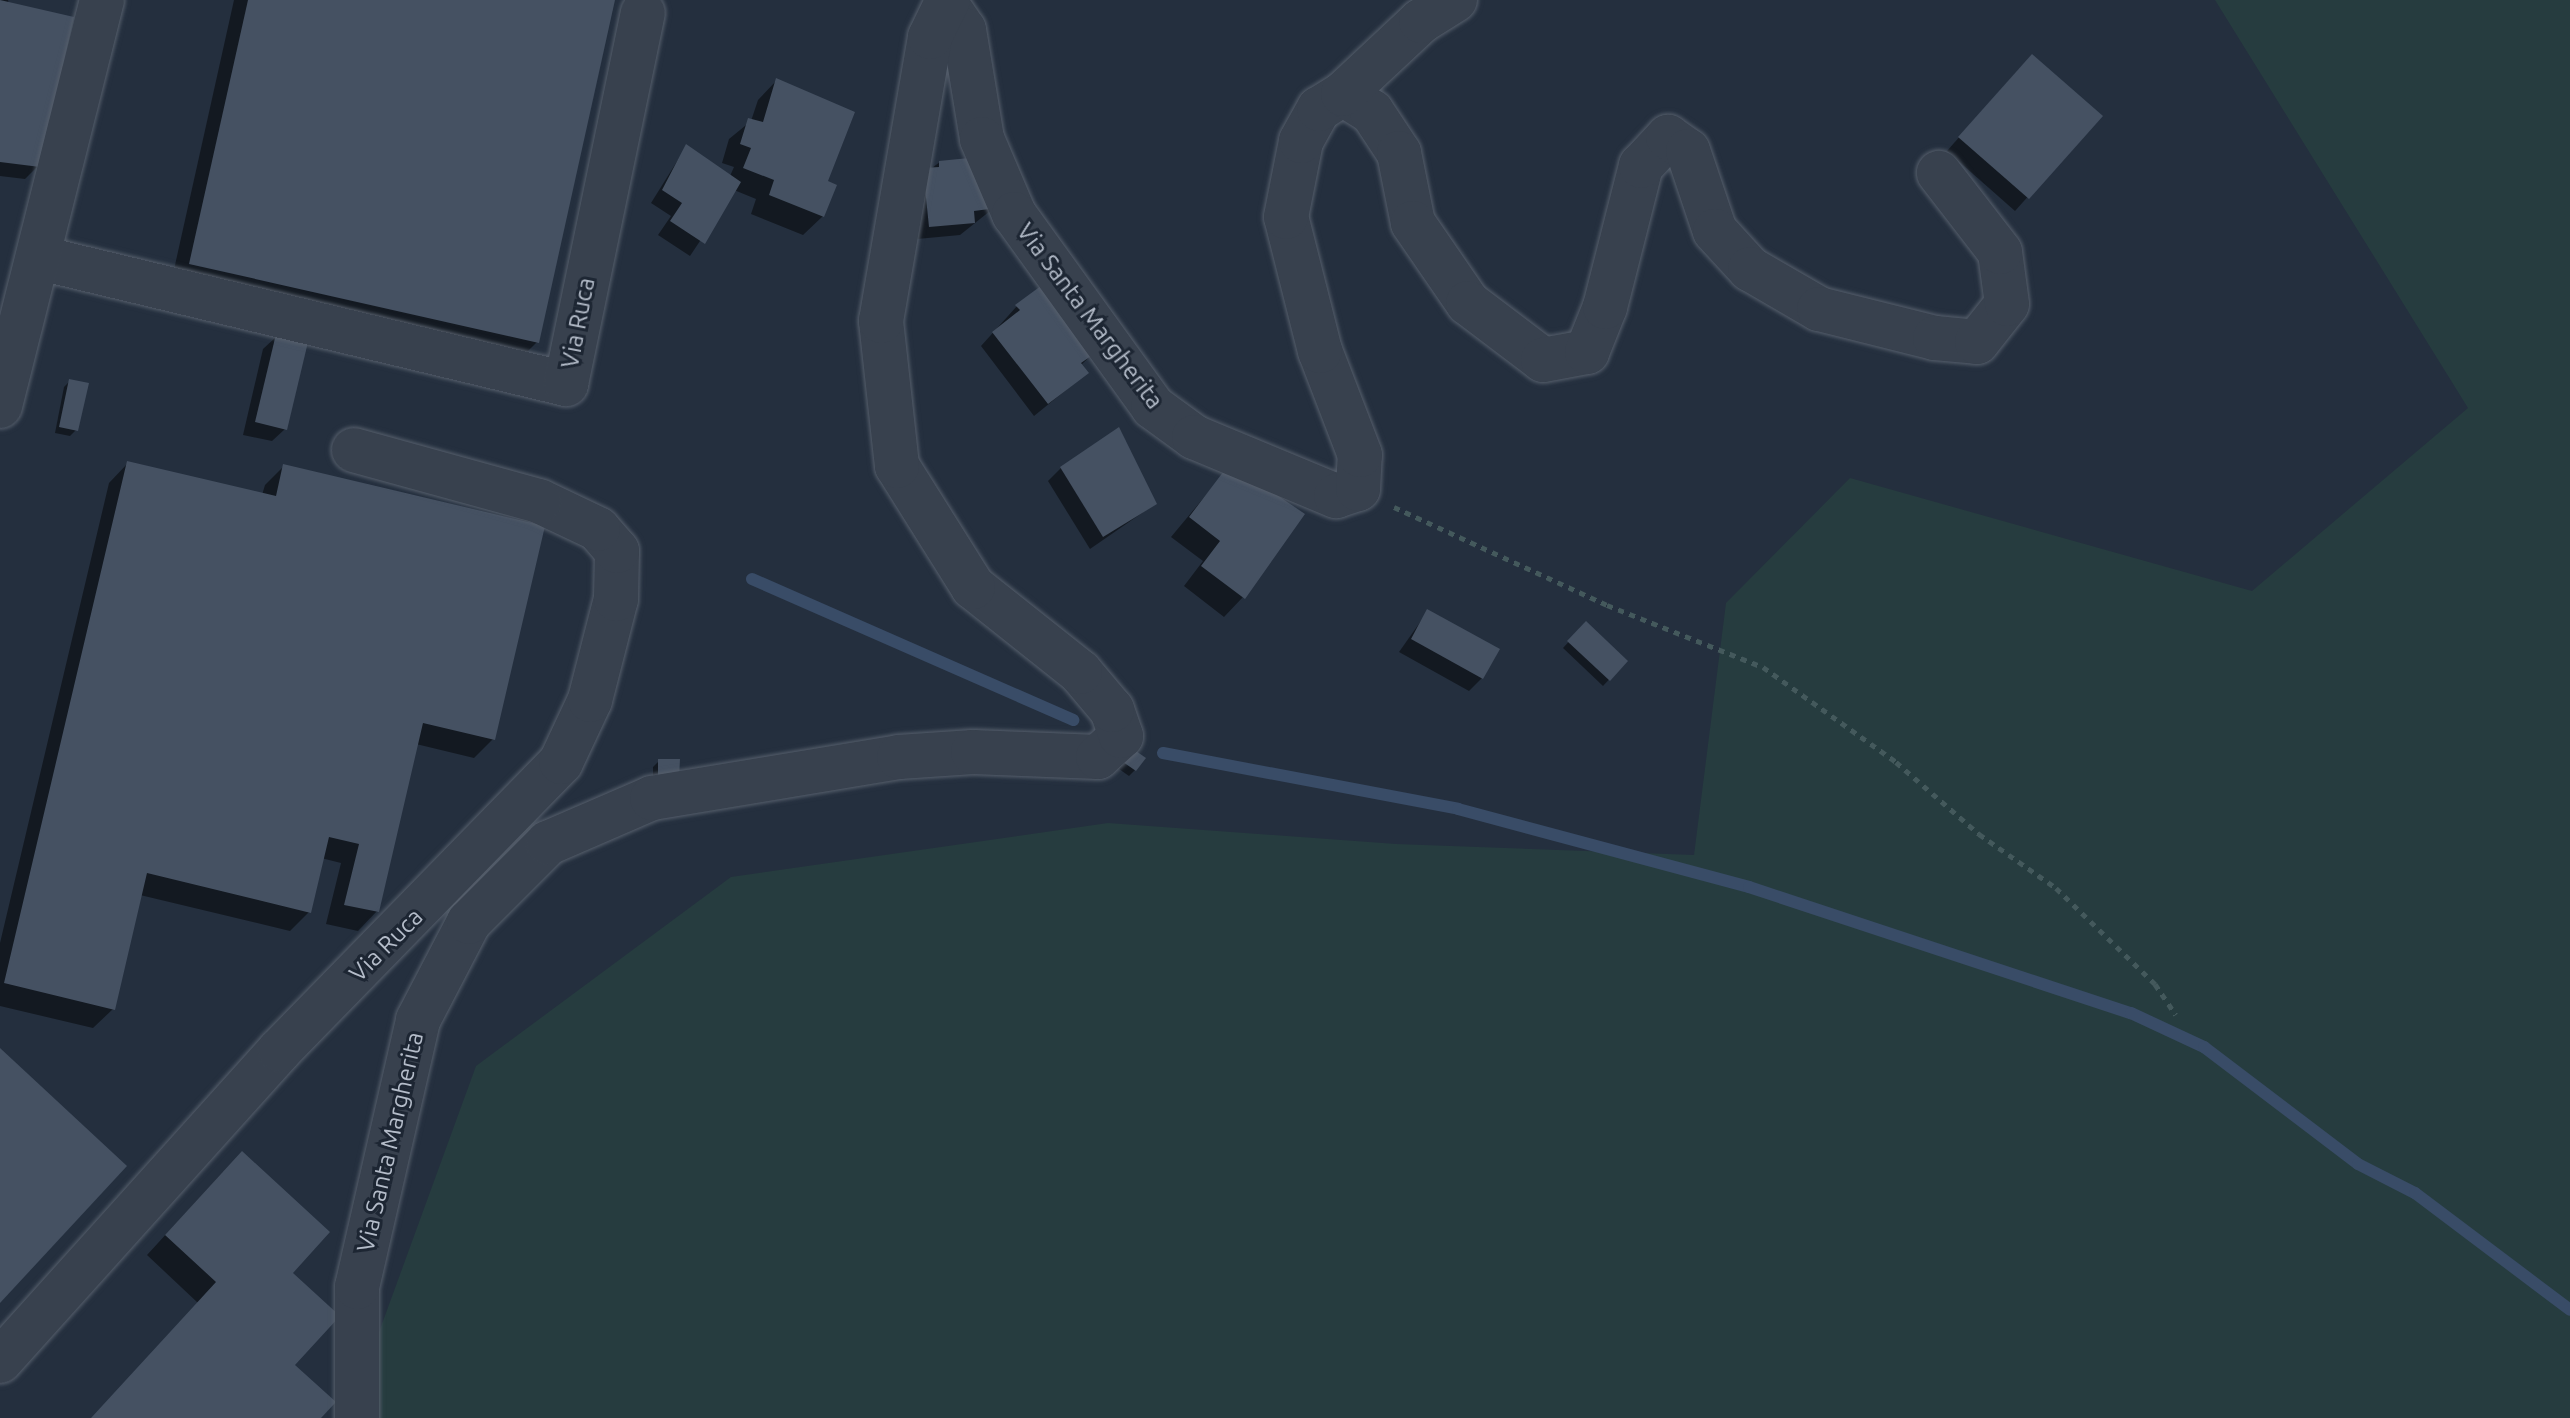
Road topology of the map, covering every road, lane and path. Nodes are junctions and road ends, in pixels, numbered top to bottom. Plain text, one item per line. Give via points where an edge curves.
1 (102, 0) edge
2 (1455, 0) edge
3 (948, 2) edge
4 (643, 13) dead end
5 (1343, 94) junction
6 (1939, 173) dead end
7 (40, 258) junction
8 (0, 406) edge
9 (354, 450) dead end
10 (1358, 489) junction
11 (2176, 1015) dead end
12 (0, 1361) edge
13 (357, 1418) edge

1 - 7 street
2 - 5 street via 1421,21
3 - 10 street, Via Santa Margherita via 964,30 982,139 1014,214 1153,407 1194,437 1310,490 1336,496
3 - 13 street, Via Santa Margherita via 930,37 881,321 897,466 973,587 1080,672 1112,710 1121,736 1098,757 973,752 899,757 652,798 548,843 469,922 418,1020 357,1287
4 - 7 street, Via Ruca via 566,384
5 - 6 street via 1372,112 1399,153 1413,223 1468,303 1543,360 1587,352 1605,307 1641,166 1668,137 1688,151 1715,231 1750,269 1819,309 1935,338 1977,342 2007,304 2000,252
5 - 10 street via 1319,109 1301,141 1286,217 1320,351 1360,455
7 - 8 street
9 - 12 street, Via Ruca via 539,501 598,529 617,551 616,599 590,700 561,762 258,1073
10 - 11 path via 1607,605 1763,667 1896,762 1979,834 2056,888 2155,984

